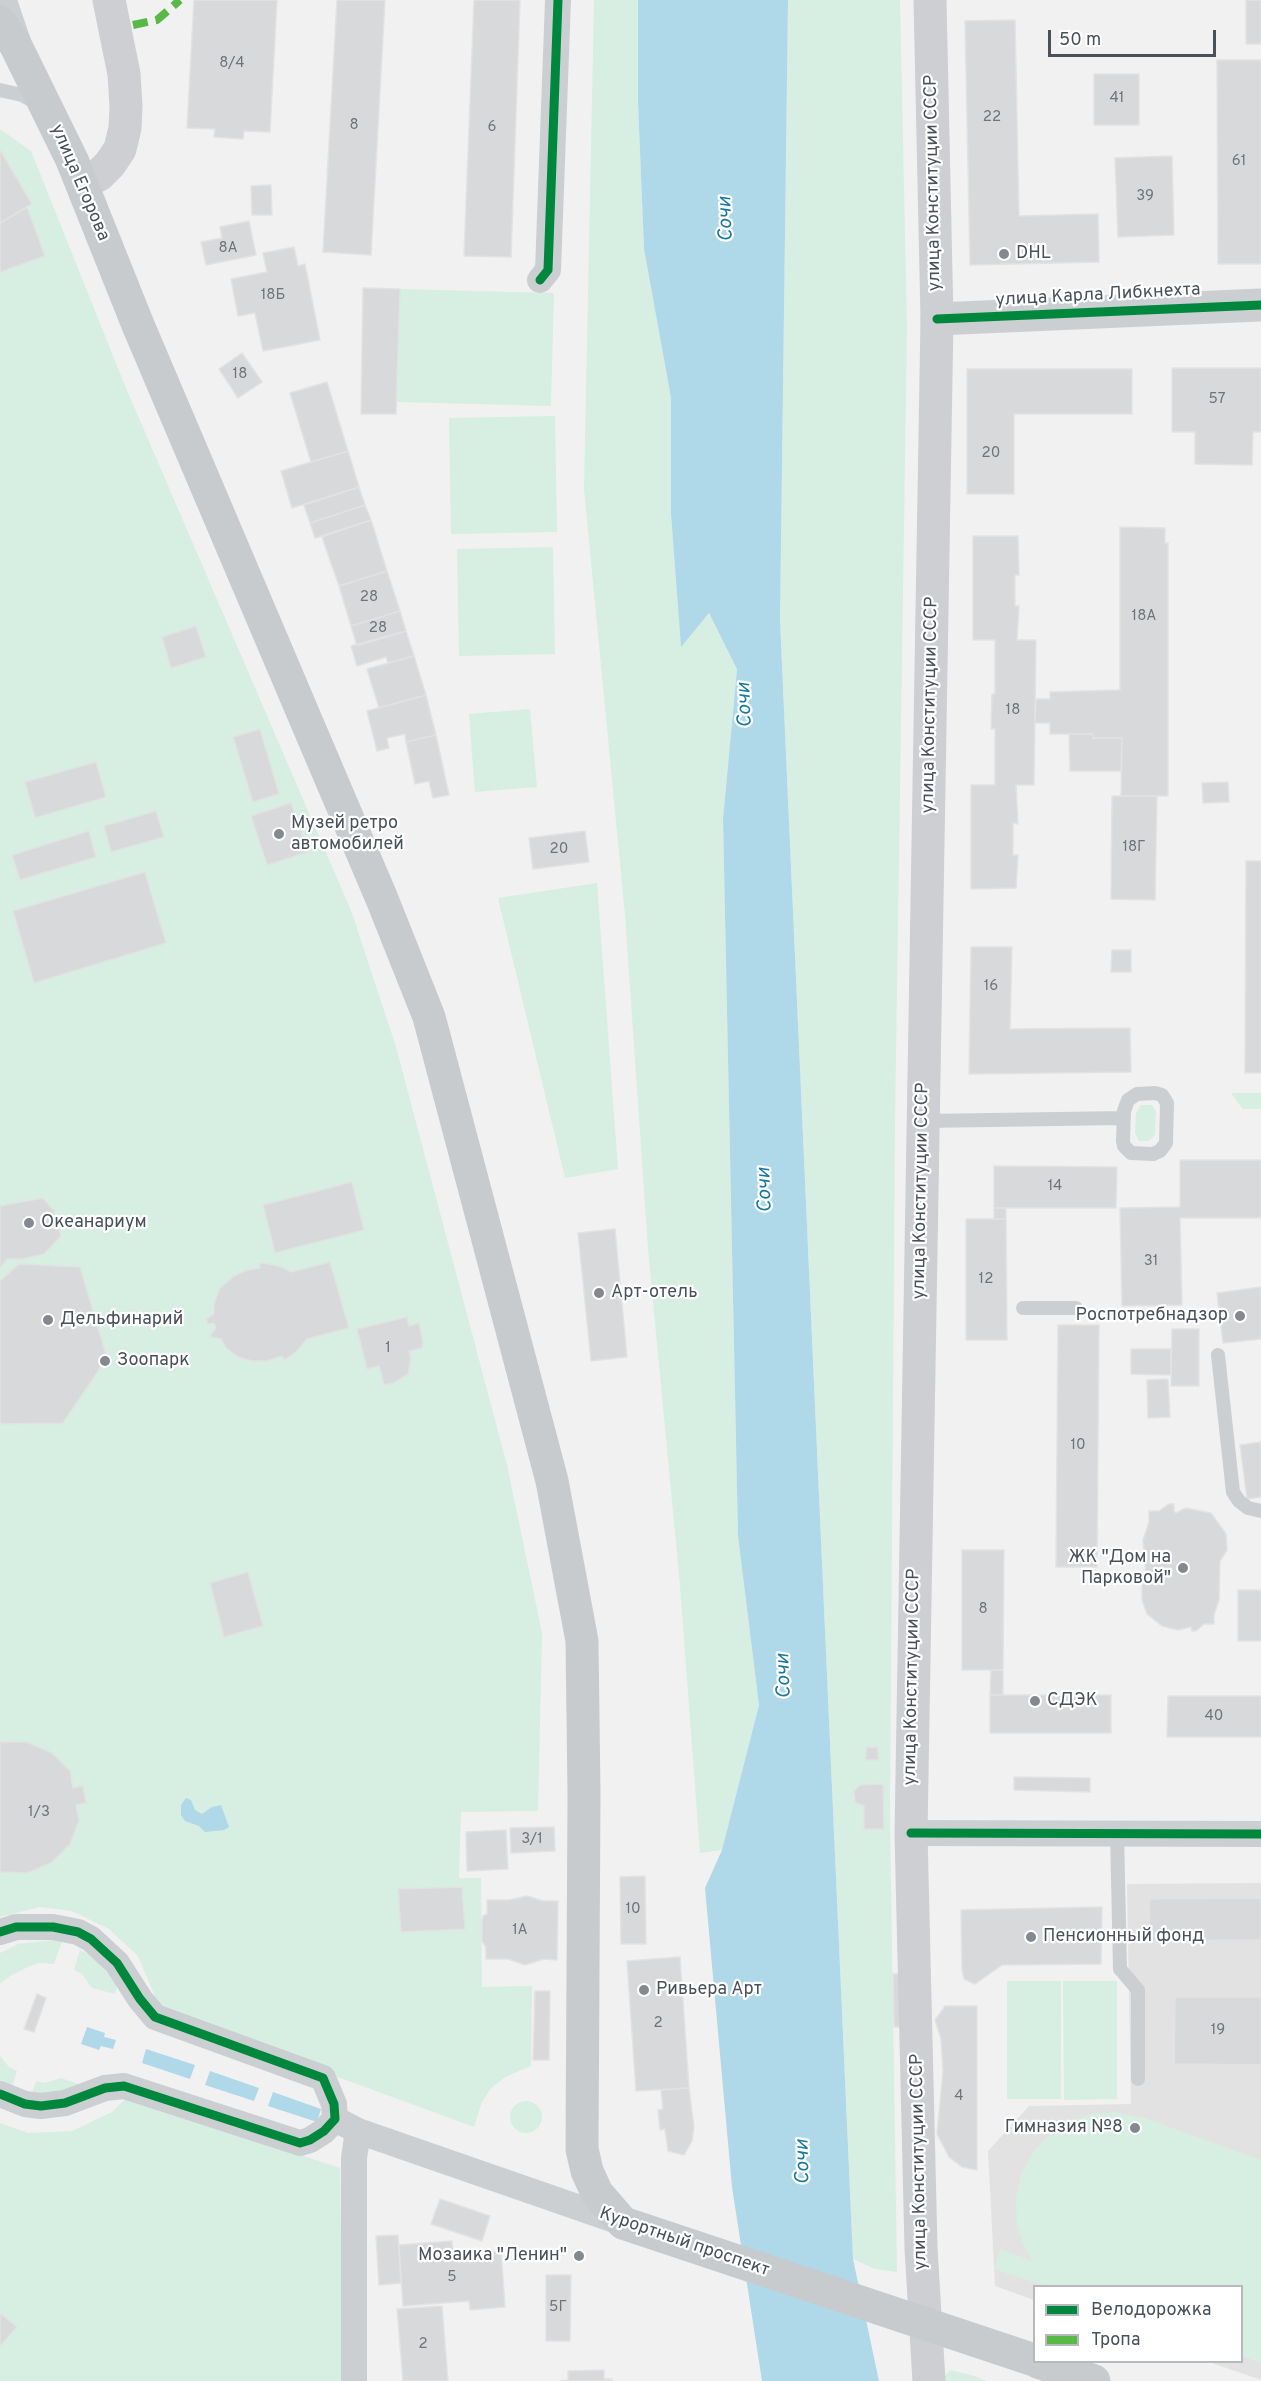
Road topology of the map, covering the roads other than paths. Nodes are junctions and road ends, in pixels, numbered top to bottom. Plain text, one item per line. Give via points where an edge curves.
1 (0, 0) edge
2 (109, 0) edge
3 (558, 0) edge
4 (930, 0) edge
5 (7, 33) edge
6 (0, 90) edge
7 (50, 116) junction
8 (82, 183) junction
9 (540, 280) dead end
10 (1261, 304) edge
11 (937, 319) junction
12 (1123, 1118) junction
13 (924, 1121) junction
14 (1023, 1308) dead end
15 (1076, 1308) dead end
16 (1218, 1355) dead end
17 (1261, 1510) edge
18 (911, 1833) junction
19 (1117, 1833) junction
20 (1261, 1834) edge
21 (0, 1932) edge
22 (1138, 2079) dead end
23 (0, 2094) edge
24 (335, 2119) junction
25 (358, 2131) junction
26 (623, 2223) junction
27 (1030, 2359) edge
28 (1042, 2363) edge
29 (354, 2381) edge
30 (930, 2381) edge
31 (1094, 2381) edge

1 - 5 street
2 - 8 main road via 124,74 124,128 120,150 110,164
3 - 9 street via 548,270
4 - 11 main road, улица Конституции СССР
5 - 7 main road, улица Егорова
6 - 7 lane via 37,102
7 - 8 main road, улица Егорова
8 - 26 main road, улица Егорова via 429,1017 552,1481 582,1641 582,2149 597,2193
10 - 11 street, улица Карла Либкнехта
11 - 13 main road, улица Конституции СССР
12 - 12 lane via 1127,1150 1136,1155 1153,1154 1166,1143 1167,1103 1162,1095 1132,1095
12 - 13 lane
13 - 18 main road, улица Конституции СССР
14 - 15 lane
16 - 17 lane via 1233,1492 1248,1508
18 - 19 street
18 - 30 main road, улица Конституции СССР via 921,2248
19 - 20 street
19 - 22 lane via 1120,1969 1138,1990
21 - 24 street via 16,1927 53,1927 92,1939 117,1963 155,2017 323,2079 334,2104
23 - 24 street via 41,2106 124,2086 300,2143 310,2140
24 - 25 street, Курортный проспект
25 - 26 street, Курортный проспект
25 - 29 street via 354,2158
26 - 27 main road, Курортный проспект
28 - 31 main road, Курортный проспект

